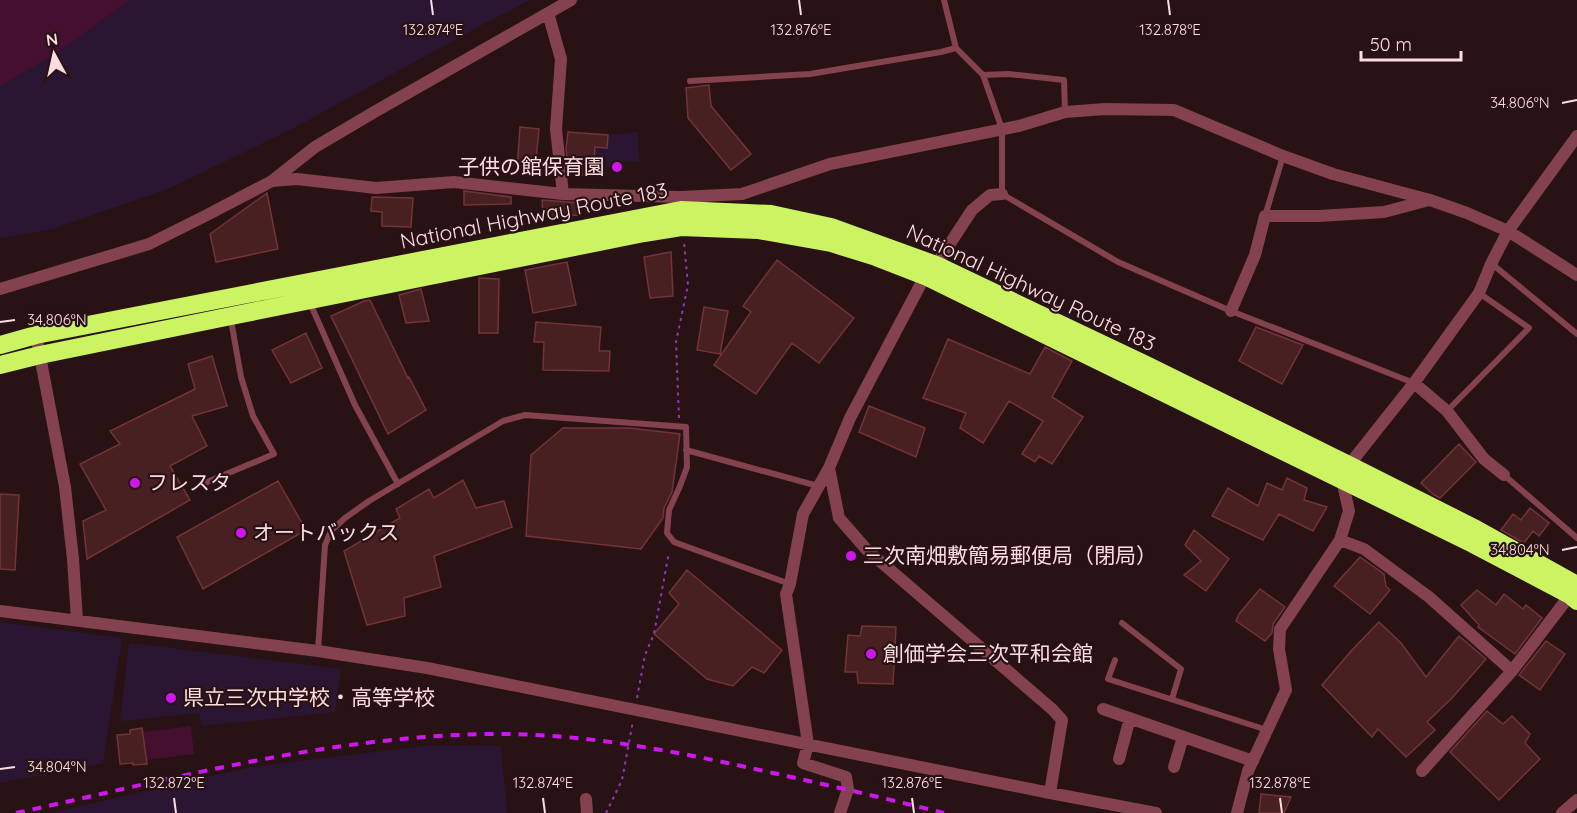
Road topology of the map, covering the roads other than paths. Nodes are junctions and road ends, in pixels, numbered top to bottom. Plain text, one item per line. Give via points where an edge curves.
1 (571, 0) edge
2 (944, 0) edge
3 (548, 13) junction
4 (956, 48) junction
5 (983, 75) junction
6 (690, 81) dead end
7 (1065, 112) junction
8 (1002, 129) junction
9 (1577, 136) edge
10 (1283, 156) junction
11 (272, 181) junction
12 (563, 194) junction
13 (1002, 194) junction
14 (1430, 200) junction
15 (681, 211) junction
16 (1265, 216) junction
17 (1508, 231) junction
18 (1491, 264) junction
19 (930, 270) junction
20 (1577, 275) edge
21 (0, 289) edge
22 (1479, 293) junction
23 (309, 300) junction
24 (1231, 312) junction
25 (231, 316) junction
26 (1577, 334) edge
27 (36, 335) junction
28 (0, 345) edge
29 (40, 355) junction
30 (0, 365) edge
31 (1414, 383) junction
32 (1447, 411) junction
33 (686, 450) junction
34 (829, 468) junction
35 (1346, 473) junction
36 (1504, 475) joint
37 (398, 484) junction
38 (200, 485) dead end
39 (818, 486) junction
40 (1577, 538) edge
41 (1340, 540) junction
42 (790, 584) junction
43 (1575, 594) edge
44 (0, 611) edge
45 (77, 620) junction
46 (1122, 622) dead end
47 (318, 651) junction
48 (1115, 660) dead end
49 (1512, 671) junction
50 (1172, 699) junction
51 (1103, 709) dead end
52 (1130, 718) junction
53 (1267, 730) junction
54 (1183, 737) junction
55 (808, 744) junction
56 (1119, 759) dead end
57 (1253, 761) junction
58 (1174, 767) dead end
59 (1422, 771) dead end
60 (1050, 793) junction
61 (586, 799) dead end
62 (1577, 800) edge
63 (587, 813) edge
64 (842, 813) edge
65 (1156, 813) edge
66 (1237, 813) edge
67 (1562, 813) edge

1 - 3 street
2 - 4 lane
3 - 11 street via 315,147
3 - 12 street via 561,59 556,129
4 - 5 lane
4 - 6 lane via 810,74
5 - 7 lane via 1064,80
5 - 8 lane
7 - 8 street
7 - 10 street via 1174,110
8 - 13 lane
8 - 15 street via 830,164
9 - 17 street
10 - 14 street
10 - 16 lane
11 - 12 street via 297,179 376,188 454,182
11 - 21 street via 149,244
12 - 15 street
13 - 19 street via 990,195 972,210
13 - 24 lane via 1118,262
14 - 16 street via 1384,212
14 - 17 street
15 - 19 highway, National Highway Route 183 via 831,243
15 - 23 highway, National Highway Route 183 via 533,254
15 - 27 highway, National Highway Route 183
16 - 24 street via 1255,255
17 - 18 street
17 - 20 street
18 - 22 street
18 - 26 lane
19 - 34 street via 850,418
19 - 35 highway, National Highway Route 183
22 - 31 street
22 - 32 lane via 1529,328
23 - 25 highway, National Highway Route 183
23 - 37 lane via 355,405
24 - 31 lane
25 - 29 highway, National Highway Route 183
25 - 38 lane via 241,377 253,416 274,454
27 - 28 highway, National Highway Route 183
27 - 29 street
29 - 30 highway, National Highway Route 183
29 - 45 street via 65,487
31 - 32 street
31 - 35 street
32 - 36 street via 1484,459
33 - 37 lane via 686,427 525,415 503,421
33 - 39 lane
33 - 42 lane via 687,467 669,510 667,533 674,542
34 - 39 street
34 - 60 street via 839,518 867,550 1062,720
35 - 41 street via 1349,511
35 - 43 highway, National Highway Route 183 via 1473,544
36 - 40 lane
37 - 47 lane via 331,531 325,545
39 - 42 street via 802,514
41 - 49 street via 1364,549 1429,597
41 - 53 street via 1280,629 1286,690
42 - 55 street via 786,594
43 - 49 street
44 - 45 street
45 - 47 street
46 - 50 lane via 1181,669
47 - 55 street via 427,668
48 - 50 lane via 1108,679
49 - 59 street
50 - 53 lane
51 - 52 street
52 - 54 street
52 - 56 street
53 - 57 street
54 - 57 street
54 - 58 street
55 - 60 street
55 - 64 street via 803,763 846,777 848,789
57 - 66 street
60 - 65 street
61 - 63 street
62 - 67 street

